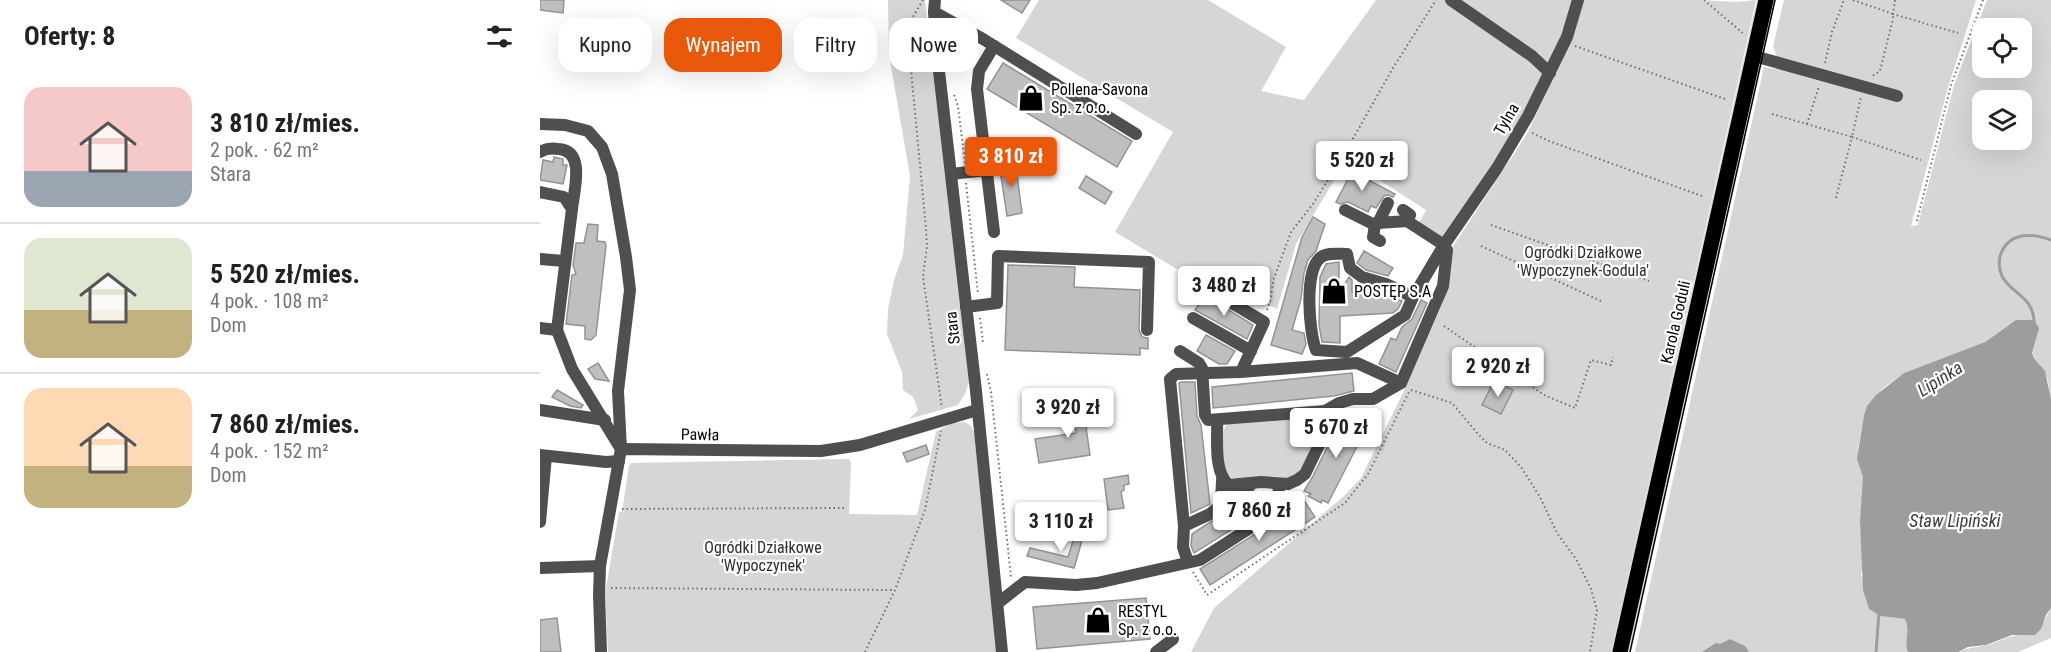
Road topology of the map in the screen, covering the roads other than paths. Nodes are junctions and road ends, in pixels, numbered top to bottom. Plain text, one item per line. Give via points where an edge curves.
1 (1451, 0) edge
2 (1578, 0) edge
3 (1766, 0) edge
4 (935, 6) edge
5 (994, 46) junction
6 (1754, 56) junction
7 (1550, 73) junction
8 (1897, 96) dead end
9 (540, 124) edge
10 (1136, 134) dead end
11 (540, 152) edge
12 (987, 170) junction
13 (951, 174) junction
14 (540, 192) edge
15 (1388, 203) dead end
16 (572, 210) junction
17 (1345, 210) dead end
18 (1376, 224) junction
19 (994, 232) dead end
20 (1380, 240) dead end
21 (1444, 245) junction
22 (540, 259) edge
23 (564, 261) junction
24 (1212, 291) dead end
25 (1413, 297) junction
26 (973, 306) junction
27 (1193, 318) dead end
28 (540, 328) edge
29 (557, 330) junction
30 (1147, 330) dead end
31 (1180, 351) dead end
32 (1251, 351) junction
33 (1240, 372) junction
34 (1204, 373) junction
35 (1401, 383) junction
36 (1339, 403) junction
37 (540, 410) edge
38 (978, 410) junction
39 (604, 420) junction
40 (1217, 420) junction
41 (621, 449) junction
42 (543, 455) edge
43 (619, 462) junction
44 (1222, 480) junction
45 (1257, 482) junction
46 (1280, 484) junction
47 (1221, 505) junction
48 (540, 522) edge
49 (1184, 526) junction
50 (1188, 562) junction
51 (600, 566) junction
52 (540, 568) edge
53 (998, 603) junction
54 (1173, 639) dead end
55 (601, 652) edge
56 (1002, 652) edge
57 (1156, 652) edge
58 (1620, 652) edge

1 - 7 street
2 - 7 street, Tylna via 1567,38
3 - 6 main road, Karola Goduli
4 - 5 street
4 - 13 street, Stara
5 - 10 street
5 - 12 street via 979,71 977,89
6 - 8 street
6 - 58 main road, Karola Goduli
7 - 21 street, Tylna via 1497,168
9 - 41 street via 588,131 603,147 612,174 630,290 618,391
11 - 16 street via 565,149 576,160
12 - 13 street
12 - 19 street
13 - 26 street, Stara
14 - 16 street via 564,197
15 - 18 street
16 - 23 street
17 - 18 street
18 - 20 street via 1373,237
18 - 21 street via 1405,216
21 - 25 street, Tylna
21 - 35 street via 1447,250 1443,286
22 - 23 street
23 - 29 street
24 - 32 street via 1264,322
25 - 25 street, Tylna via 1362,277 1350,268 1347,254 1320,258 1313,270 1309,301 1316,350 1347,352 1405,315
26 - 30 street via 997,303 998,256 1149,262
26 - 38 street, Stara
27 - 32 street
28 - 29 street
29 - 39 street via 572,369
31 - 34 street via 1199,363
32 - 33 street
33 - 34 street
33 - 35 street via 1357,363
34 - 40 street via 1205,415 1208,420
34 - 49 street via 1176,374 1170,379
35 - 36 street via 1373,399
36 - 40 street via 1325,411
36 - 46 street via 1305,474
37 - 39 street
38 - 41 street, Pawła via 860,445 821,451
38 - 53 street, Stara
39 - 41 street
40 - 44 street
41 - 43 street
42 - 43 street
42 - 48 street
43 - 51 street
44 - 45 street via 1229,485
44 - 47 street
45 - 46 street
45 - 47 street
46 - 50 street via 1276,504 1264,519 1200,560
47 - 49 street
49 - 50 street via 1183,547
50 - 53 street via 1097,583 1025,582
51 - 52 street
51 - 55 street
53 - 56 street, Stara
54 - 57 street

